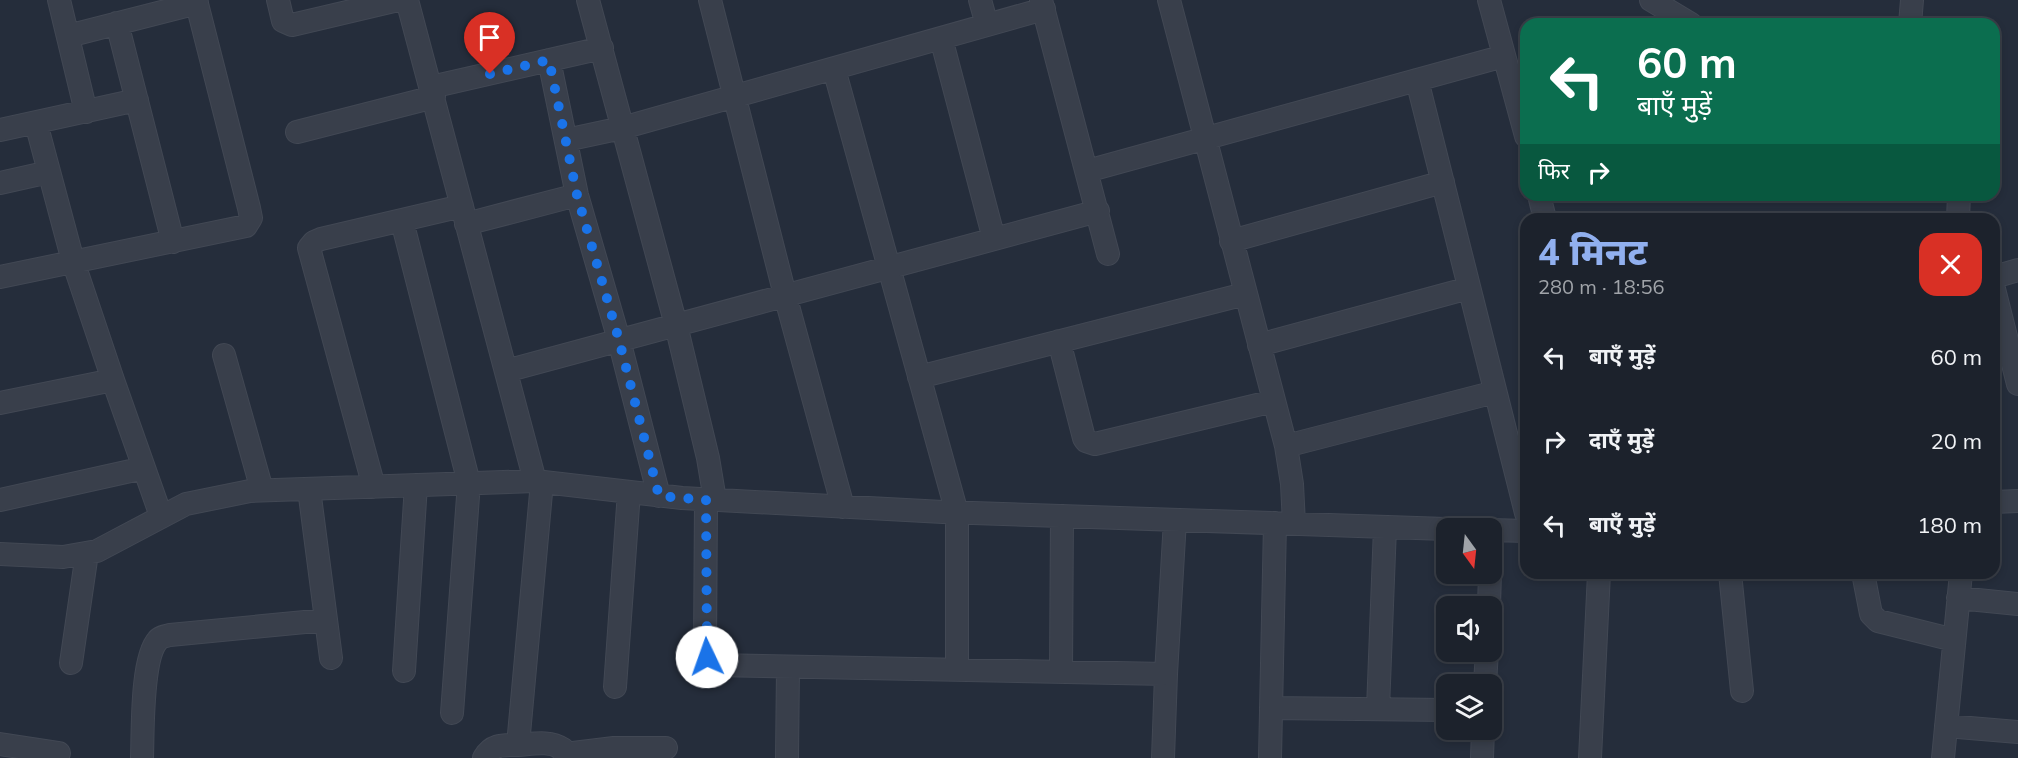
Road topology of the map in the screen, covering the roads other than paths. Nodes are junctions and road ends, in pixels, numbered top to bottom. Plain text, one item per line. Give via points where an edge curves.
1 (59, 0) edge
2 (278, 0) edge
3 (398, 0) edge
4 (407, 0) edge
5 (588, 0) edge
6 (710, 0) edge
7 (980, 0) edge
8 (1169, 0) edge
9 (1489, 0) edge
10 (1651, 0) edge
11 (1912, 0) edge
12 (197, 2) edge
13 (1043, 5) edge
14 (1681, 18) edge
15 (1910, 18) edge
16 (117, 23) junction
17 (987, 25) junction
18 (68, 36) junction
19 (941, 38) junction
20 (602, 48) junction
21 (1504, 57) junction
22 (549, 60) junction
23 (834, 69) junction
24 (1417, 80) junction
25 (432, 92) junction
26 (735, 97) junction
27 (137, 100) junction
28 (86, 112) junction
29 (1520, 114) edge
30 (36, 123) junction
31 (622, 129) junction
32 (0, 130) edge
33 (297, 132) dead end
34 (1204, 139) junction
35 (566, 140) junction
36 (1087, 171) junction
37 (49, 172) junction
38 (1443, 182) junction
39 (0, 183) edge
40 (577, 195) junction
41 (1098, 211) junction
42 (464, 215) junction
43 (402, 220) junction
44 (994, 239) junction
45 (1231, 241) junction
46 (173, 242) junction
47 (1108, 254) dead end
48 (73, 261) junction
49 (889, 268) junction
50 (2018, 270) edge
51 (2000, 275) edge
52 (0, 277) edge
53 (1469, 288) junction
54 (1245, 294) junction
55 (785, 296) junction
56 (2000, 313) edge
57 (676, 325) junction
58 (619, 340) junction
59 (1059, 341) junction
60 (1259, 345) junction
61 (224, 355) dead end
62 (506, 371) junction
63 (919, 377) junction
64 (112, 380) junction
65 (2018, 384) edge
66 (1495, 392) junction
67 (1274, 401) junction
68 (0, 403) edge
69 (1286, 446) junction
70 (144, 468) junction
71 (539, 481) junction
72 (469, 483) junction
73 (416, 485) junction
74 (374, 487) junction
75 (309, 489) junction
76 (262, 490) junction
77 (1520, 490) edge
78 (629, 492) junction
79 (659, 496) junction
80 (0, 500) edge
81 (711, 500) junction
82 (2018, 501) edge
83 (2000, 502) edge
84 (843, 507) junction
85 (957, 513) junction
86 (161, 516) junction
87 (1062, 516) junction
88 (1175, 520) junction
89 (1285, 523) junction
90 (1385, 527) junction
91 (1436, 529) edge
92 (1502, 530) edge
93 (1520, 531) edge
94 (87, 553) junction
95 (0, 554) edge
96 (1599, 579) edge
97 (1731, 579) edge
98 (1864, 579) edge
99 (1961, 579) edge
100 (1959, 598) junction
101 (2018, 604) edge
102 (326, 620) junction
103 (1954, 640) junction
104 (331, 658) dead end
105 (71, 663) dead end
106 (788, 668) junction
107 (957, 670) junction
108 (404, 671) dead end
109 (1061, 672) junction
110 (1166, 674) junction
111 (615, 687) dead end
112 (1742, 691) dead end
113 (1271, 708) junction
114 (1378, 709) junction
115 (1436, 710) edge
116 (452, 713) dead end
117 (1946, 726) junction
118 (2018, 732) edge
119 (1483, 740) edge
120 (0, 744) edge
121 (518, 744) junction
122 (666, 748) dead end
123 (59, 753) dead end
124 (565, 756) edge
125 (142, 758) edge
126 (484, 758) edge
127 (788, 758) edge
128 (1163, 758) edge
129 (1270, 758) edge
130 (1482, 758) edge
131 (1590, 758) edge
132 (1943, 758) edge

1 - 18 street
2 - 3 street via 283,21 292,25
4 - 25 street
5 - 20 street
6 - 26 street
7 - 17 street
8 - 34 street
9 - 21 street
10 - 14 street
11 - 15 street
12 - 16 street
12 - 46 street via 250,218 246,226 237,229
13 - 17 street
13 - 36 street
16 - 18 street
16 - 27 street
17 - 19 street
18 - 28 street
19 - 23 street
19 - 44 street
20 - 22 street
20 - 31 street
21 - 24 street
21 - 29 street
22 - 25 street
22 - 35 street
23 - 26 street
23 - 49 street
24 - 34 street
24 - 38 street
25 - 33 street
25 - 42 street
26 - 31 street
26 - 55 street
27 - 28 street
27 - 46 street
28 - 30 street
30 - 32 street
30 - 37 street
31 - 35 street
31 - 57 street
34 - 36 street
34 - 45 street
35 - 40 street
36 - 41 street
37 - 39 street
37 - 48 street
38 - 45 street
38 - 53 street
40 - 42 street
40 - 58 street
41 - 44 street
41 - 47 street
42 - 43 street
42 - 62 street
43 - 72 street
43 - 74 street via 314,242 309,248
44 - 49 street
45 - 54 street
46 - 48 street
48 - 52 street
48 - 64 street
49 - 55 street
49 - 63 street
50 - 51 street
53 - 60 street
53 - 66 street
54 - 59 street
54 - 60 street
55 - 57 street
55 - 84 street
56 - 65 street
57 - 58 street
57 - 81 street via 708,458
58 - 62 street
58 - 79 street
59 - 63 street
59 - 67 street via 1084,438 1090,443
60 - 67 street
61 - 76 street
62 - 71 street
63 - 85 street
64 - 68 street
64 - 70 street
66 - 69 street
66 - 77 street
67 - 69 street
69 - 89 street via 1292,484
70 - 80 street
70 - 86 street
71 - 72 street
71 - 78 street
71 - 121 street
72 - 73 street
72 - 116 street
73 - 74 street
73 - 108 street
74 - 75 street
75 - 76 street
75 - 102 street
76 - 86 street via 186,504
78 - 79 street
78 - 111 street
79 - 81 street
81 - 84 street
81 - 106 street via 707,657 714,665
82 - 83 street
84 - 85 street
85 - 87 street
85 - 107 street
86 - 94 street
87 - 88 street
87 - 109 street
88 - 89 street
88 - 110 street
89 - 90 street
89 - 113 street
90 - 91 street
90 - 114 street
92 - 93 street
94 - 95 street via 63,557
94 - 105 street
96 - 131 street
97 - 112 street
98 - 103 street via 1871,614 1878,621
99 - 100 street
100 - 101 street
100 - 103 street
102 - 104 street
102 - 125 street via 170,634 159,639 148,664
103 - 117 street
106 - 107 street
106 - 127 street
107 - 109 street
109 - 110 street
110 - 128 street
113 - 114 street
113 - 129 street
114 - 115 street
117 - 118 street
117 - 132 street
119 - 130 street
120 - 123 street
121 - 124 street via 555,745 563,749
121 - 126 street via 500,744
122 - 124 street via 614,748

